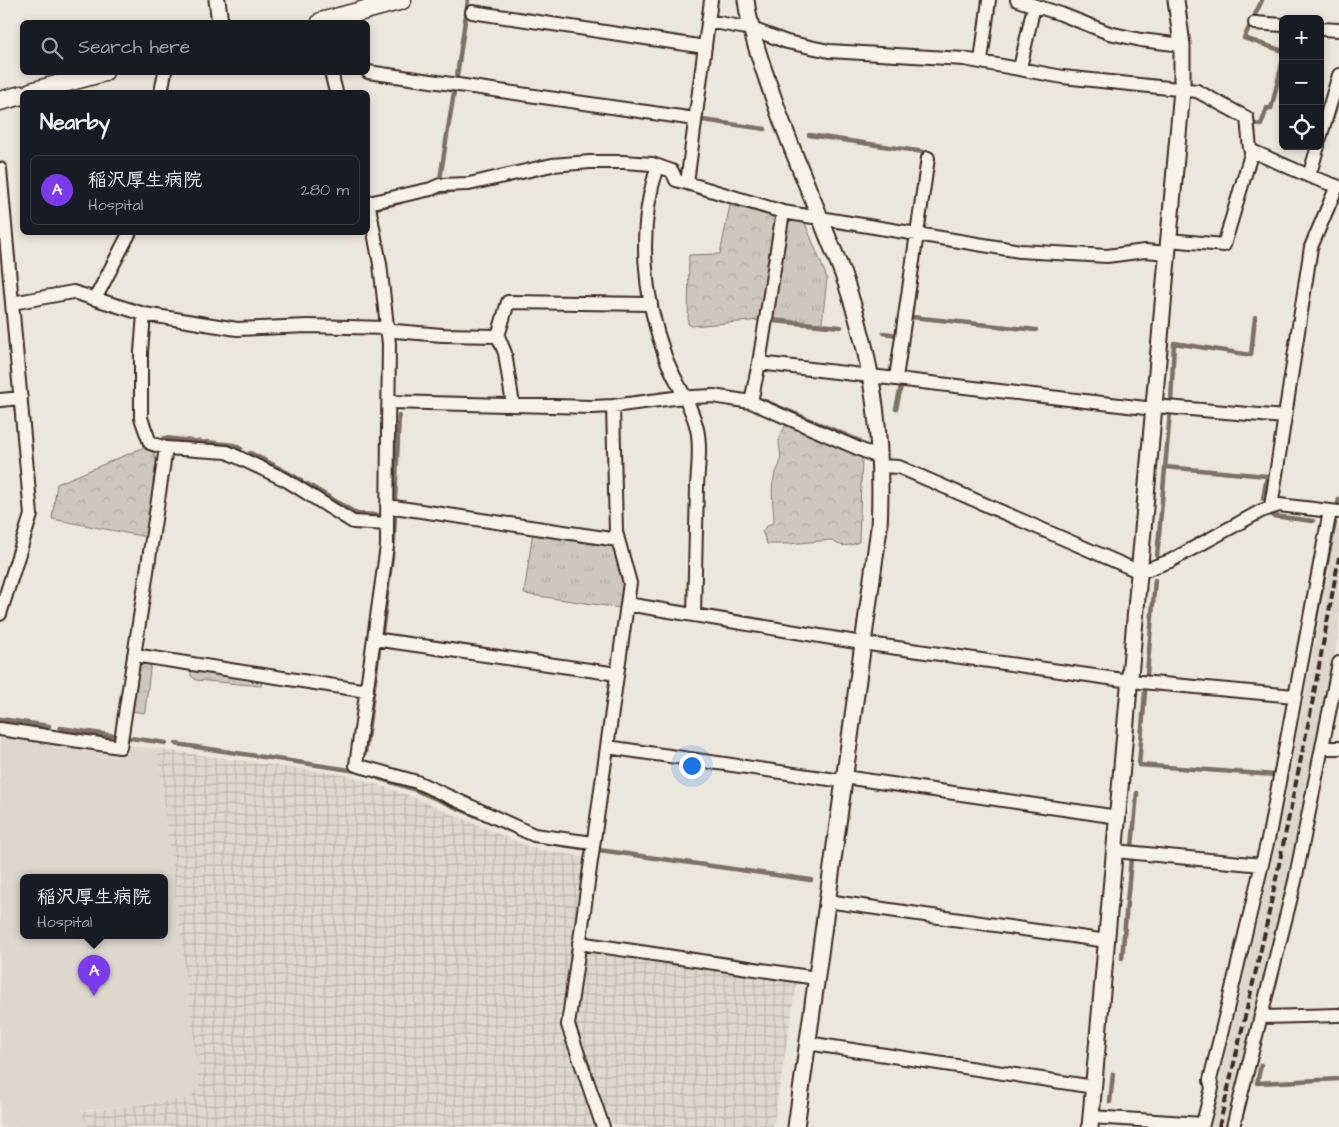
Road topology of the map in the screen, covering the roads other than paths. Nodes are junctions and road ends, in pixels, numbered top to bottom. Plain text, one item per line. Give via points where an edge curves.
1 (217, 0) edge
2 (402, 0) edge
3 (711, 0) edge
4 (746, 0) edge
5 (989, 0) edge
6 (1017, 0) edge
7 (1176, 0) edge
8 (1034, 6) junction
9 (472, 12) dead end
10 (220, 20) edge
11 (328, 20) edge
12 (708, 21) junction
13 (1255, 23) dead end
14 (1279, 25) edge
15 (1324, 28) edge
16 (752, 29) junction
17 (1339, 30) edge
18 (1182, 45) junction
19 (705, 47) junction
20 (981, 62) junction
21 (1020, 68) junction
22 (370, 72) edge
23 (93, 75) edge
24 (164, 75) edge
25 (332, 75) edge
26 (1339, 75) edge
27 (37, 90) edge
28 (161, 90) edge
29 (336, 90) edge
30 (1182, 90) junction
31 (20, 96) edge
32 (0, 101) edge
33 (695, 119) junction
34 (1324, 125) edge
35 (1317, 150) edge
36 (1252, 151) junction
37 (928, 158) dead end
38 (658, 166) junction
39 (0, 169) edge
40 (1309, 176) junction
41 (686, 183) junction
42 (1338, 186) edge
43 (370, 202) edge
44 (370, 212) edge
45 (783, 212) junction
46 (820, 217) junction
47 (917, 234) junction
48 (128, 235) edge
49 (1169, 246) junction
50 (4, 267) edge
51 (95, 299) junction
52 (12, 303) junction
53 (651, 304) junction
54 (144, 314) junction
55 (387, 328) junction
56 (498, 336) junction
57 (759, 363) junction
58 (871, 376) junction
59 (896, 378) junction
60 (685, 397) junction
61 (21, 398) junction
62 (0, 400) edge
63 (389, 402) junction
64 (751, 402) junction
65 (513, 405) junction
66 (613, 406) junction
67 (1155, 407) junction
68 (1285, 417) junction
69 (166, 448) junction
70 (880, 462) junction
71 (387, 506) junction
72 (1271, 507) junction
73 (1334, 511) edge
74 (387, 524) junction
75 (618, 540) junction
76 (1140, 572) junction
77 (627, 604) junction
78 (0, 614) edge
79 (694, 615) junction
80 (374, 639) junction
81 (862, 643) junction
82 (134, 655) junction
83 (1339, 662) edge
84 (617, 674) junction
85 (1130, 681) junction
86 (367, 690) junction
87 (1295, 696) junction
88 (0, 729) edge
89 (606, 747) junction
90 (1323, 748) junction
91 (1339, 748) edge
92 (843, 779) junction
93 (1118, 816) junction
94 (593, 843) junction
95 (1115, 851) junction
96 (1262, 864) junction
97 (827, 901) junction
98 (1107, 941) junction
99 (579, 943) junction
100 (816, 978) junction
101 (1339, 1015) edge
102 (1262, 1017) junction
103 (808, 1043) junction
104 (1094, 1087) junction
105 (1090, 1122) edge
106 (606, 1126) edge
107 (1202, 1126) edge
108 (796, 1127) edge
109 (1233, 1127) edge

1 - 10 street
2 - 11 main road
3 - 12 street
4 - 16 street
5 - 20 street
6 - 8 street
7 - 18 street
8 - 18 street via 1109,33
8 - 21 street
9 - 19 street
12 - 16 street
12 - 19 street
13 - 14 street
15 - 17 street
16 - 20 street via 787,42 829,51
16 - 46 street via 776,105
18 - 30 street
19 - 33 street
20 - 21 street
21 - 30 street via 1063,77
22 - 33 street
23 - 27 main road
24 - 28 street
25 - 29 street
26 - 34 street
30 - 36 street via 1197,91 1247,118
30 - 49 street
31 - 32 main road
33 - 41 street
35 - 40 street
36 - 40 street
36 - 49 street via 1224,245
37 - 47 street
38 - 41 street via 672,171 676,180
38 - 43 street via 624,162 552,165
38 - 53 street via 646,219 645,262
39 - 50 street
40 - 42 street
41 - 45 street
42 - 68 street via 1311,247
44 - 55 street
45 - 46 street
45 - 57 street
46 - 47 street
46 - 58 street via 848,287
47 - 49 street via 1020,251 1107,256
47 - 59 street
48 - 51 street
49 - 67 street
50 - 52 street
51 - 52 street via 73,292
51 - 54 street
52 - 61 street
53 - 56 street via 508,302
53 - 60 street via 665,357
54 - 55 street via 237,329 308,326
54 - 69 street via 141,418 150,442
55 - 56 street via 442,335
55 - 63 street via 390,344
56 - 65 street via 505,353
57 - 58 street
57 - 64 street
58 - 59 street
58 - 70 street
59 - 67 street
60 - 64 street via 713,396
60 - 66 street
60 - 79 street via 698,430
61 - 62 street
61 - 78 street via 31,515
63 - 65 street
63 - 71 street
64 - 70 street
65 - 66 street
66 - 75 street
67 - 68 street
67 - 76 street
68 - 72 street
69 - 74 street via 227,452 286,480 353,522
69 - 82 street
70 - 76 street via 899,467
70 - 81 street via 879,528
71 - 74 street
71 - 75 street
72 - 73 street via 1280,505
72 - 76 street via 1170,561
73 - 87 street
74 - 80 street
75 - 77 street via 630,583
76 - 85 street
77 - 79 street
77 - 84 street
79 - 81 street
80 - 84 street
80 - 86 street
81 - 85 street
81 - 92 street
82 - 86 street
82 - 88 street via 120,747
83 - 90 street
84 - 89 street
85 - 87 street
85 - 93 street
86 - 94 street via 356,765 416,782 534,835
87 - 96 street
89 - 92 street
89 - 94 street
90 - 91 street
90 - 102 street
92 - 93 street
92 - 97 street
93 - 95 street
94 - 99 street
95 - 96 street
95 - 98 street
96 - 107 street
97 - 98 street
97 - 100 street
98 - 104 street
99 - 100 street
99 - 106 street via 568,1025
100 - 103 street
101 - 102 street
102 - 109 street
103 - 104 street
103 - 108 street
104 - 105 street
105 - 107 street

